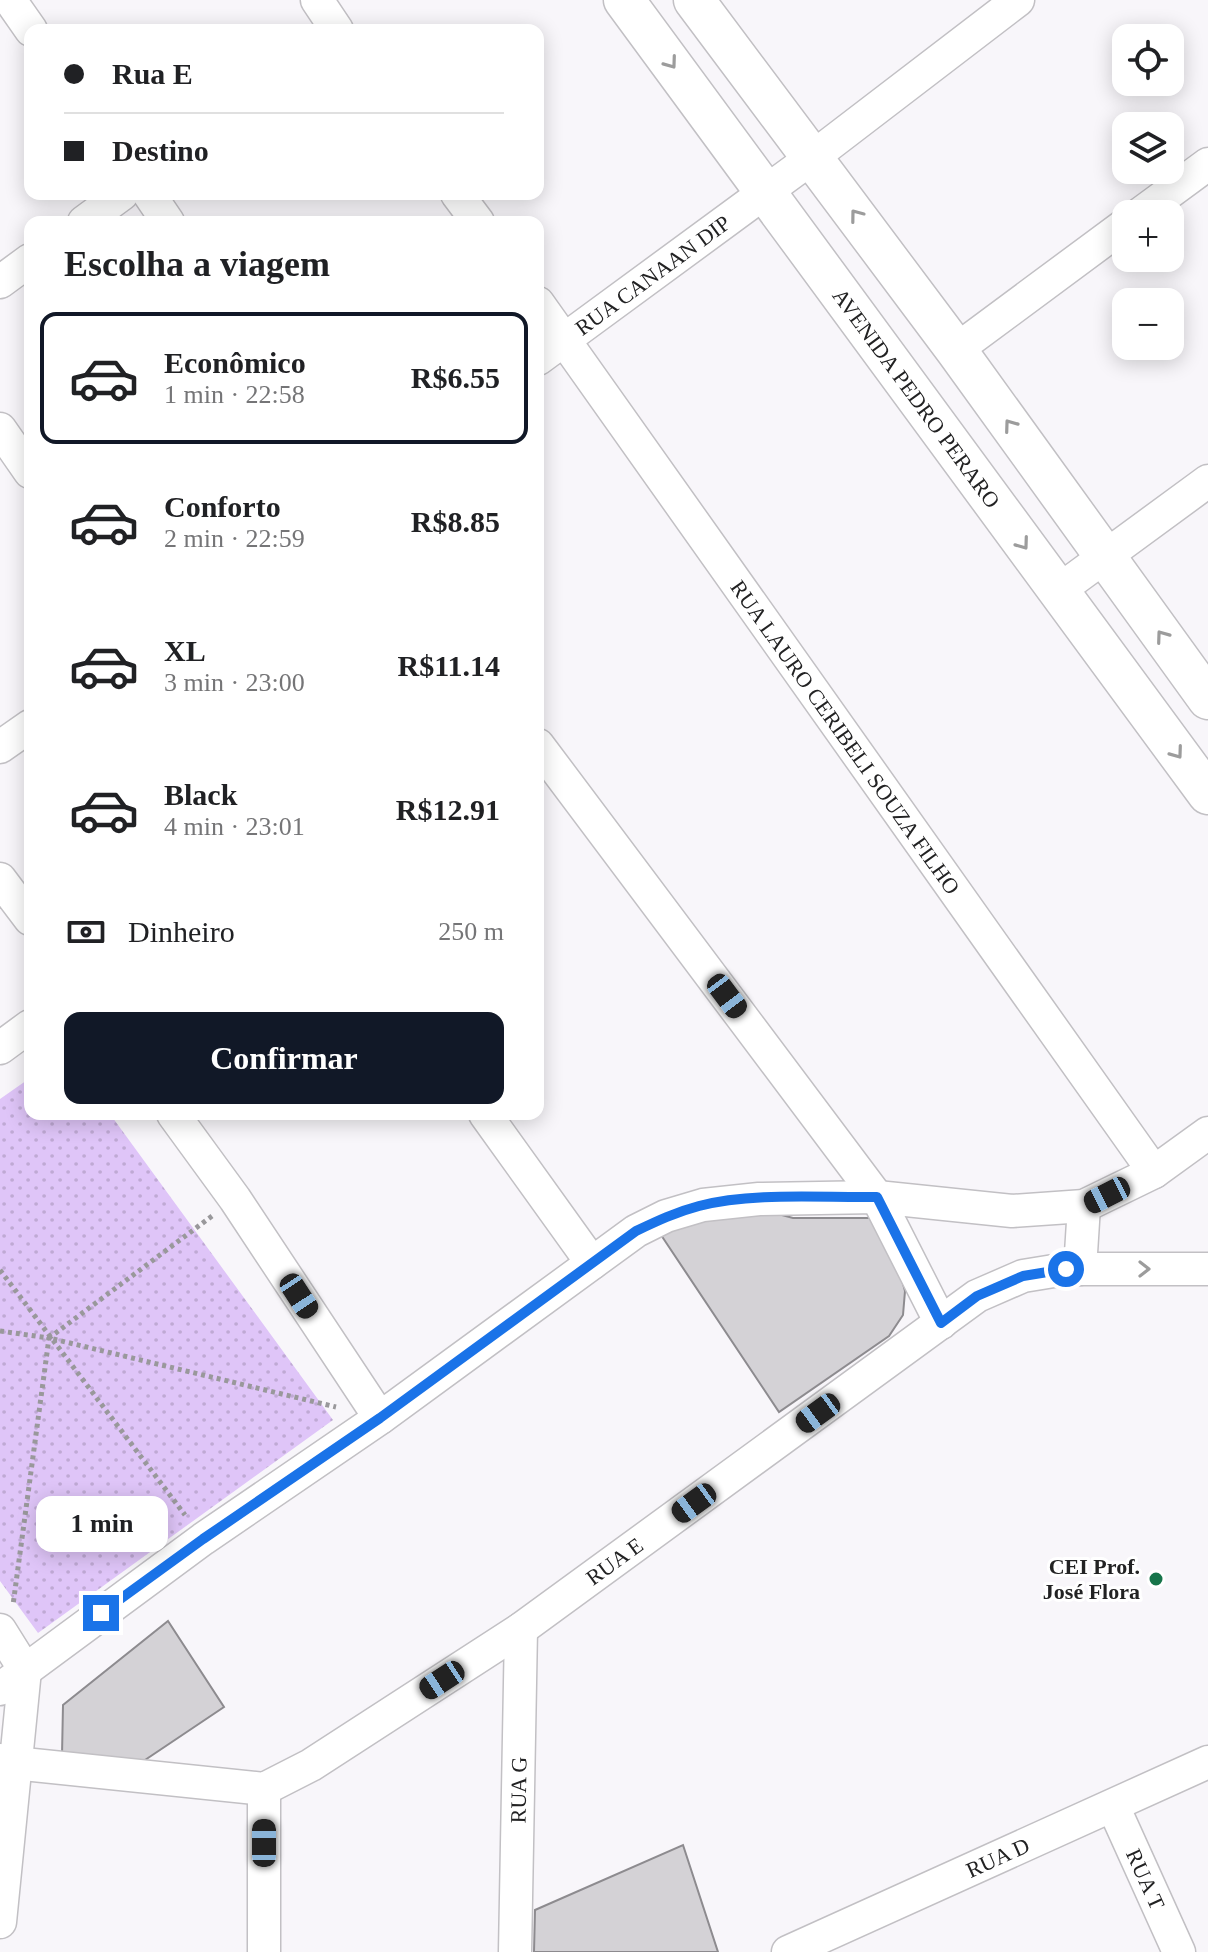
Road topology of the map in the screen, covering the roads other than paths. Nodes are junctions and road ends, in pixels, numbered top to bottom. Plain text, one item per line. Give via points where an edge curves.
1 (10, 0) edge
2 (317, 0) edge
3 (624, 0) edge
4 (694, 0) edge
5 (1018, 0) edge
6 (27, 24) edge
7 (333, 24) edge
8 (813, 157) junction
9 (1208, 164) edge
10 (765, 192) junction
11 (114, 200) edge
12 (1159, 200) edge
13 (92, 216) edge
14 (1112, 234) edge
15 (24, 264) edge
16 (0, 282) edge
17 (544, 311) edge
18 (565, 340) junction
19 (956, 350) junction
20 (544, 355) edge
21 (0, 429) edge
22 (24, 463) edge
23 (1208, 481) edge
24 (1104, 557) junction
25 (1058, 591) junction
26 (1208, 699) edge
27 (24, 730) edge
28 (0, 747) edge
29 (544, 753) edge
30 (1208, 794) edge
31 (0, 879) edge
32 (24, 911) edge
33 (24, 1030) edge
34 (0, 1048) edge
35 (177, 1120) edge
36 (489, 1120) edge
37 (1208, 1133) edge
38 (1154, 1172) junction
39 (877, 1197) junction
40 (1084, 1206) junction
41 (592, 1263) junction
42 (1080, 1269) junction
43 (1207, 1270) edge
44 (941, 1323) junction
45 (380, 1418) junction
46 (521, 1629) junction
47 (4, 1636) edge
48 (12, 1679) edge
49 (7, 1762) edge
50 (1208, 1762) edge
51 (264, 1789) junction
52 (1113, 1806) junction
53 (0, 1922) edge
54 (264, 1952) edge
55 (515, 1952) edge
56 (788, 1952) edge
57 (1179, 1952) edge

1 - 6 street
2 - 7 street
3 -> 10 street, AVENIDA PEDRO PERARO
4 - 8 street
5 - 8 street, RUA CANAAN DIP
8 - 10 street, RUA CANAAN DIP
19 -> 8 street
9 - 12 street
10 - 18 street, RUA CANAAN DIP
10 -> 25 street, AVENIDA PEDRO PERARO
11 - 13 street
14 - 19 street
15 - 16 street
17 - 18 street, RUA LAURO CERIBELI SOUZA FILHO
18 - 20 street, RUA CANAAN DIP
18 - 38 street, RUA LAURO CERIBELI SOUZA FILHO
24 -> 19 street
21 - 22 street
23 - 24 street
24 - 25 street
26 -> 24 street
25 -> 30 street, AVENIDA PEDRO PERARO
27 - 28 street
29 - 39 street
31 - 32 street
33 - 34 street
35 - 45 street
36 - 41 street
37 - 38 street
38 - 40 street
39 - 40 street via 1012,1211
39 - 41 street via 703,1205 636,1231
39 - 44 street
40 - 42 street
41 - 45 street
42 -> 43 street, RUA E
42 - 44 street, RUA E via 1023,1276 977,1296
44 - 46 street, RUA E
45 - 48 street
46 - 51 street, RUA E via 311,1765
46 - 55 street, RUA G
47 - 48 street
48 - 49 street
49 - 51 street
49 - 53 street
50 - 52 street, RUA D
51 - 54 street
52 - 56 street, RUA D
52 - 57 street, RUA T

